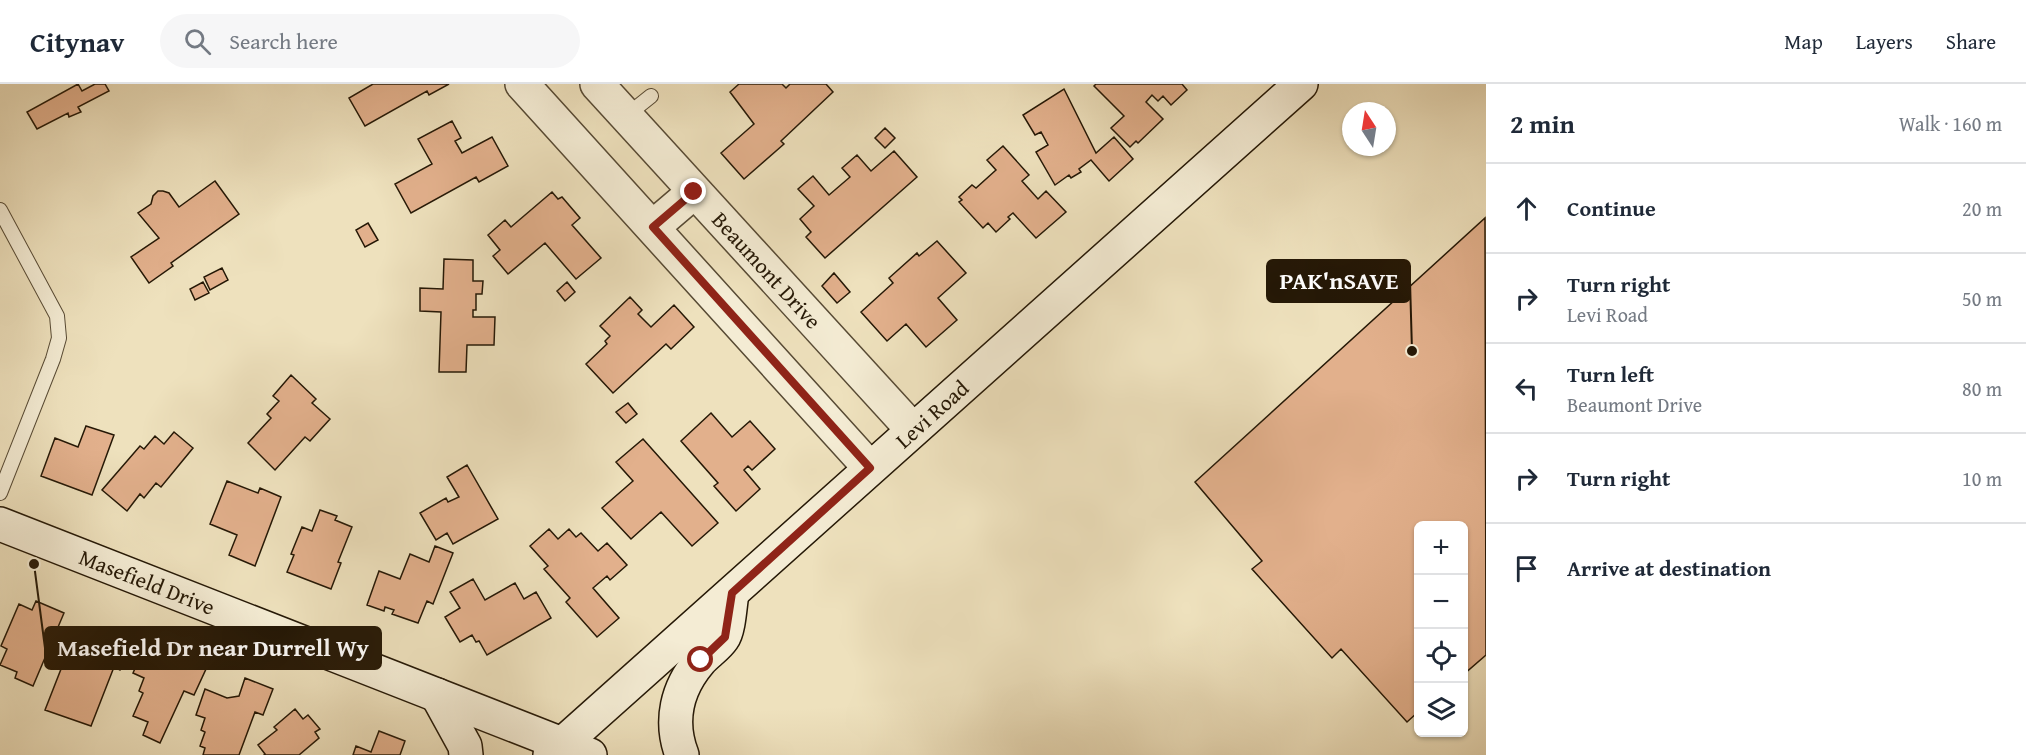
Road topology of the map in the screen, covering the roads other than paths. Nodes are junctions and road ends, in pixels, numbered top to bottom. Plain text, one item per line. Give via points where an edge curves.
1 (522, 84) edge
2 (597, 84) edge
3 (1301, 84) edge
4 (651, 96) dead end
5 (626, 116) junction
6 (694, 192) junction
7 (0, 210) edge
8 (653, 227) junction
9 (913, 430) junction
10 (870, 468) junction
11 (0, 493) edge
12 (0, 524) edge
13 (732, 593) junction
14 (437, 695) junction
15 (568, 751) edge
16 (466, 755) edge
17 (682, 755) edge

1 - 8 main road
2 - 5 main road, Beaumont Drive
3 - 9 main road, Levi Road
4 - 5 lane
5 - 6 main road, Beaumont Drive
6 - 8 main road
6 - 9 main road, Beaumont Drive
7 - 11 lane via 57,316 59,338
8 - 10 main road
9 - 10 main road, Levi Road
10 - 13 main road, Levi Road
12 - 14 main road, Masefield Drive
13 - 15 main road, Levi Road
13 - 17 main road via 725,637 685,680 678,698 676,728
14 - 15 main road, Masefield Drive
14 - 16 main road via 465,746

